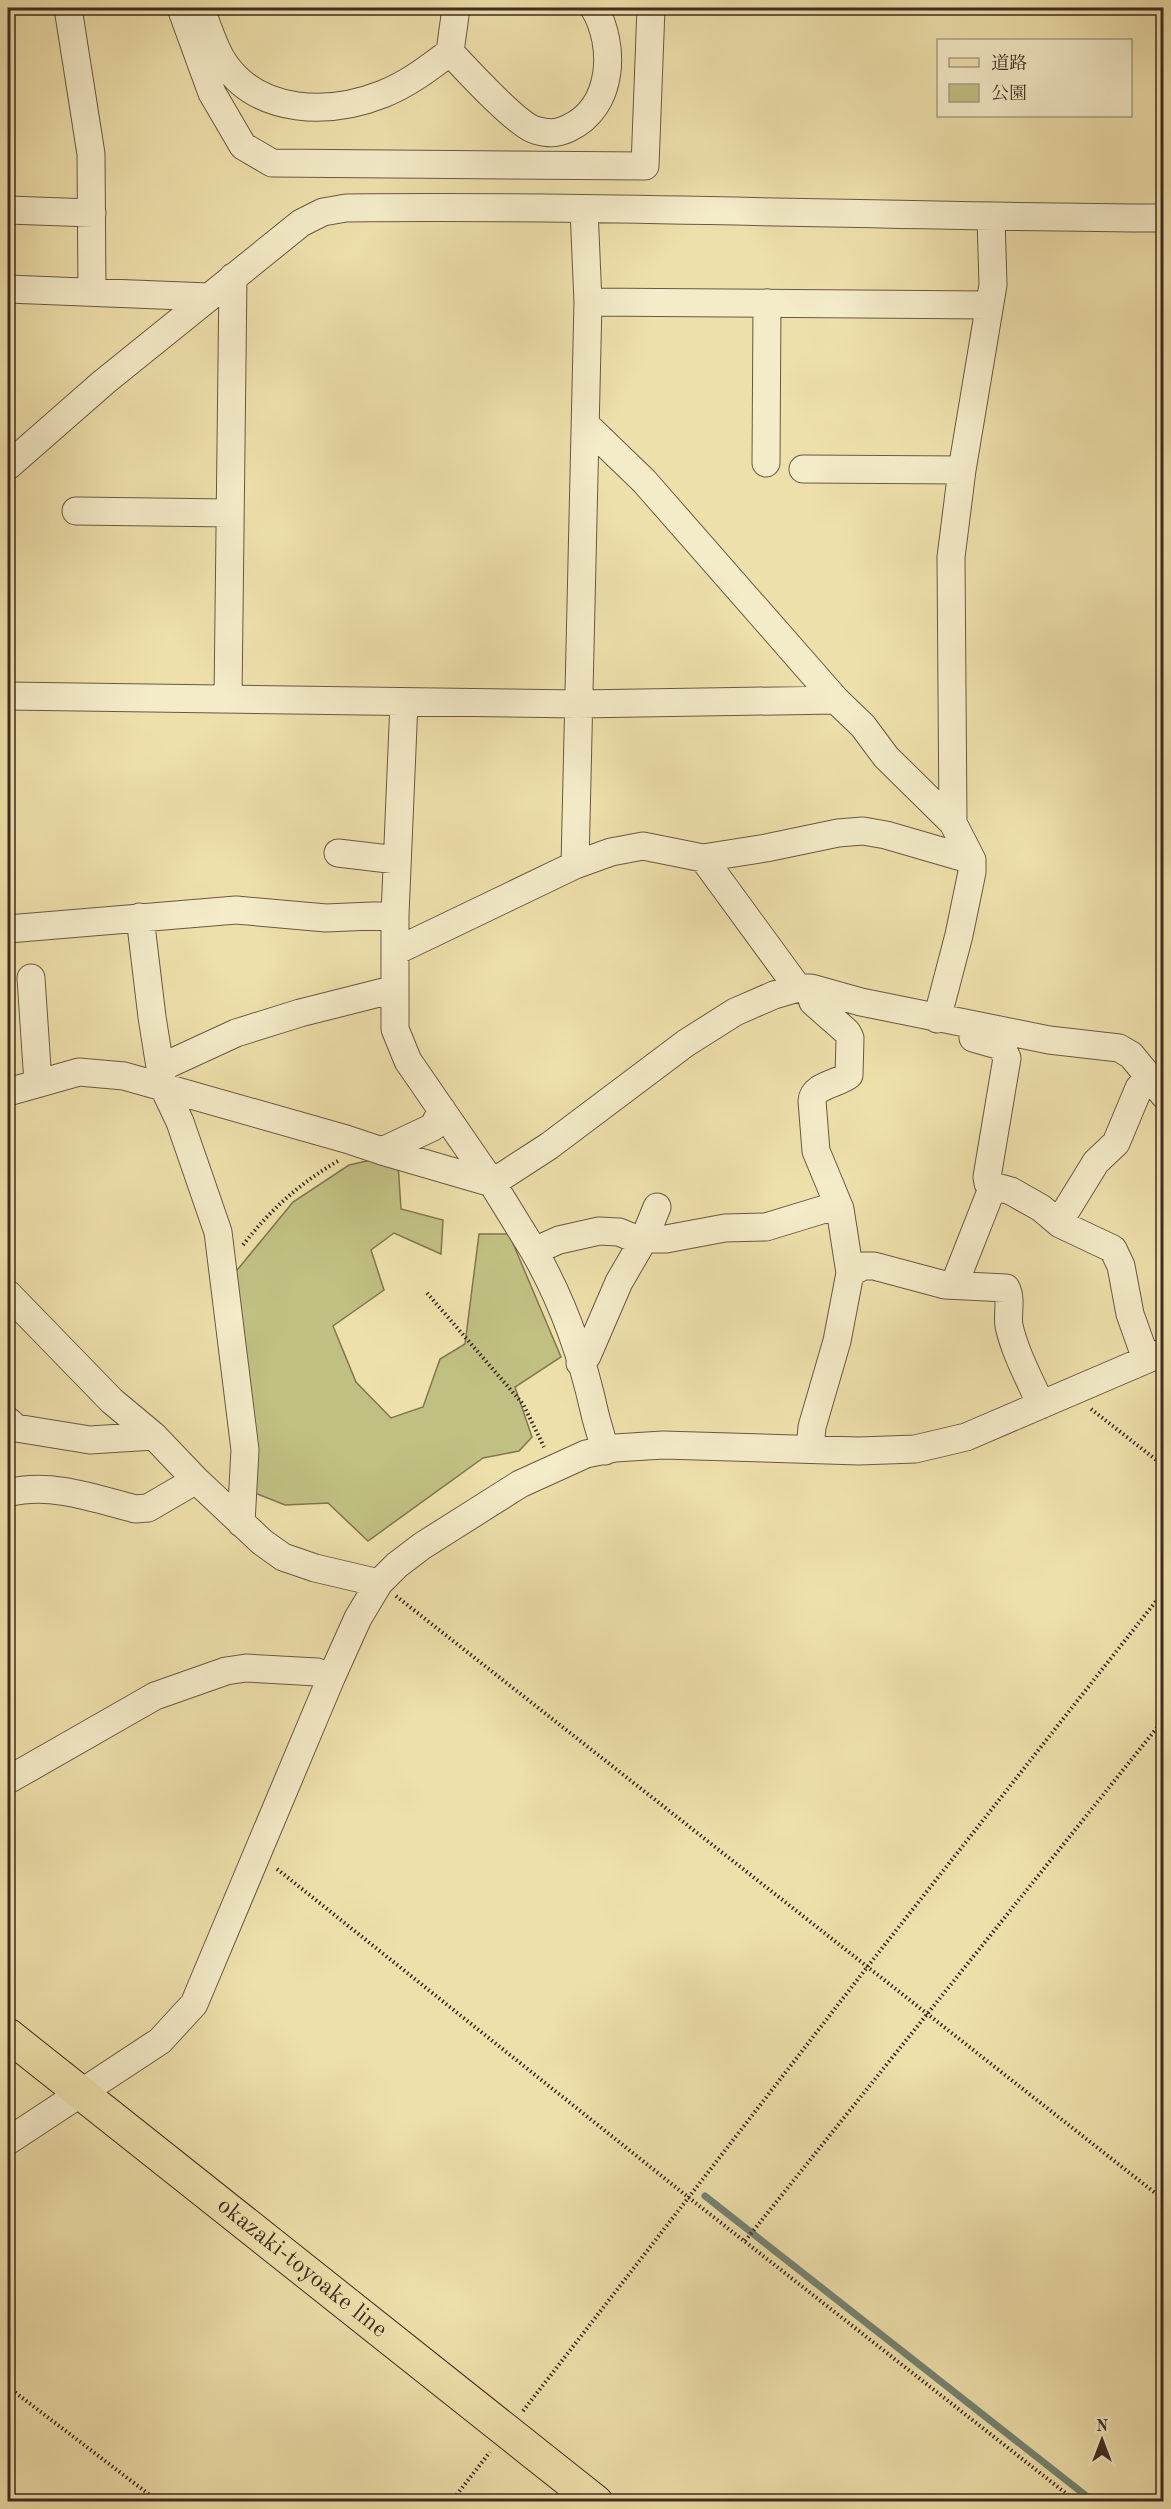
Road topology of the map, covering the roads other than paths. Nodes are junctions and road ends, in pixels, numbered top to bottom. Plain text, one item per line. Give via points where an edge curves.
1 (68, 8) edge
2 (181, 8) edge
3 (200, 8) edge
4 (456, 8) edge
5 (594, 8) edge
6 (651, 8) edge
7 (450, 52) junction
8 (584, 209) junction
9 (8, 210) edge
10 (92, 213) junction
11 (992, 217) junction
12 (1164, 218) edge
13 (234, 277) junction
14 (8, 289) edge
15 (92, 291) junction
16 (209, 297) junction
17 (588, 302) junction
18 (767, 303) junction
19 (988, 306) junction
20 (586, 425) junction
21 (766, 463) dead end
22 (8, 466) edge
23 (803, 469) dead end
24 (962, 470) junction
25 (76, 511) dead end
26 (230, 513) junction
27 (8, 696) edge
28 (228, 699) junction
29 (836, 700) junction
30 (404, 702) junction
31 (579, 704) junction
32 (953, 823) junction
33 (338, 853) dead end
34 (702, 858) junction
35 (397, 860) junction
36 (972, 860) junction
37 (575, 865) junction
38 (395, 915) junction
39 (140, 917) junction
40 (8, 929) edge
41 (396, 951) junction
42 (31, 978) dead end
43 (803, 988) junction
44 (395, 989) junction
45 (941, 1020) junction
46 (162, 1077) junction
47 (38, 1083) junction
48 (1156, 1086) edge
49 (8, 1092) edge
50 (442, 1110) junction
51 (371, 1148) junction
52 (492, 1183) junction
53 (993, 1186) junction
54 (838, 1205) junction
55 (657, 1207) dead end
56 (1059, 1222) junction
57 (644, 1239) junction
58 (534, 1251) junction
59 (850, 1273) junction
60 (954, 1285) junction
61 (8, 1294) edge
62 (1155, 1355) edge
63 (580, 1363) junction
64 (1041, 1405) junction
65 (8, 1421) edge
66 (154, 1436) junction
67 (810, 1449) junction
68 (605, 1450) junction
69 (196, 1480) junction
70 (8, 1493) edge
71 (241, 1523) junction
72 (379, 1583) junction
73 (331, 1678) junction
74 (8, 1780) edge
75 (8, 2035) edge
76 (80, 2092) junction
77 (8, 2141) edge
78 (596, 2502) edge

1 - 10 street via 91,154
2 - 6 street via 212,93 232,128 243,146 272,163 645,166
3 - 7 street via 223,62 240,81 256,94 296,106 342,104 383,94 416,78
4 - 7 street
5 - 7 street via 602,20 608,49 602,94 578,124 555,135 532,129
8 - 11 street
8 - 13 street via 346,208 323,212 301,223
8 - 17 street
9 - 10 street
10 - 15 street
11 - 12 street
11 - 19 street via 993,285
13 - 16 street
13 - 26 street
14 - 15 street
15 - 16 street
16 - 22 street
17 - 18 street
17 - 20 street
18 - 19 street
18 - 21 street
19 - 24 street
20 - 29 street via 644,481
20 - 31 street
23 - 24 street
24 - 32 street via 951,557
25 - 26 street
26 - 28 street
27 - 28 street
28 - 30 street
29 - 31 street
29 - 32 street via 863,726 886,757
30 - 31 street
30 - 35 street
31 - 37 street
32 - 36 street
33 - 35 street
34 - 36 street via 863,831
34 - 37 street via 643,846
34 - 43 street
35 - 38 street
36 - 45 street
37 - 41 street
38 - 39 street via 326,918 236,910
38 - 41 street
39 - 40 street
39 - 46 street
41 - 44 street
42 - 47 street
43 - 45 street
43 - 52 street via 774,995 735,1012
43 - 54 street via 850,1038 849,1075 812,1096 816,1151
44 - 46 street via 236,1033
44 - 50 street via 395,1029 408,1061
45 - 48 street via 1119,1048 1131,1055
45 - 53 street via 952,1033 989,1041 1006,1052 987,1177
46 - 47 street via 79,1072
46 - 51 street
46 - 71 street via 218,1232 245,1450
47 - 49 street
48 - 56 street via 1139,1088 1116,1143 1096,1162
50 - 51 street via 434,1127
50 - 52 street
51 - 52 street
52 - 58 street
53 - 56 street via 1011,1191
53 - 60 street
54 - 57 street via 766,1227 725,1228
54 - 59 street
55 - 57 street
56 - 62 street via 1106,1245 1118,1256 1130,1314
57 - 58 street via 599,1231 559,1240
57 - 63 street via 619,1282 587,1356
58 - 63 street via 549,1278
59 - 60 street via 863,1266 874,1266
59 - 67 street
60 - 64 street via 1006,1288 1009,1324
61 - 66 street via 112,1401
62 - 64 street
63 - 68 street
64 - 67 street via 966,1437 915,1449
65 - 66 street via 16,1428 90,1440
66 - 69 street
67 - 68 street via 663,1445
68 - 72 street via 586,1454 520,1484 422,1546
69 - 70 street via 148,1508 135,1509 59,1491 28,1488
69 - 71 street
71 - 72 street via 283,1557
72 - 73 street
73 - 74 street via 317,1672 246,1668 226,1671 155,1696
73 - 76 street via 194,2004 160,2042
75 - 76 main road, okazaki-toyoake line
76 - 77 street
76 - 78 main road, okazaki-toyoake line

